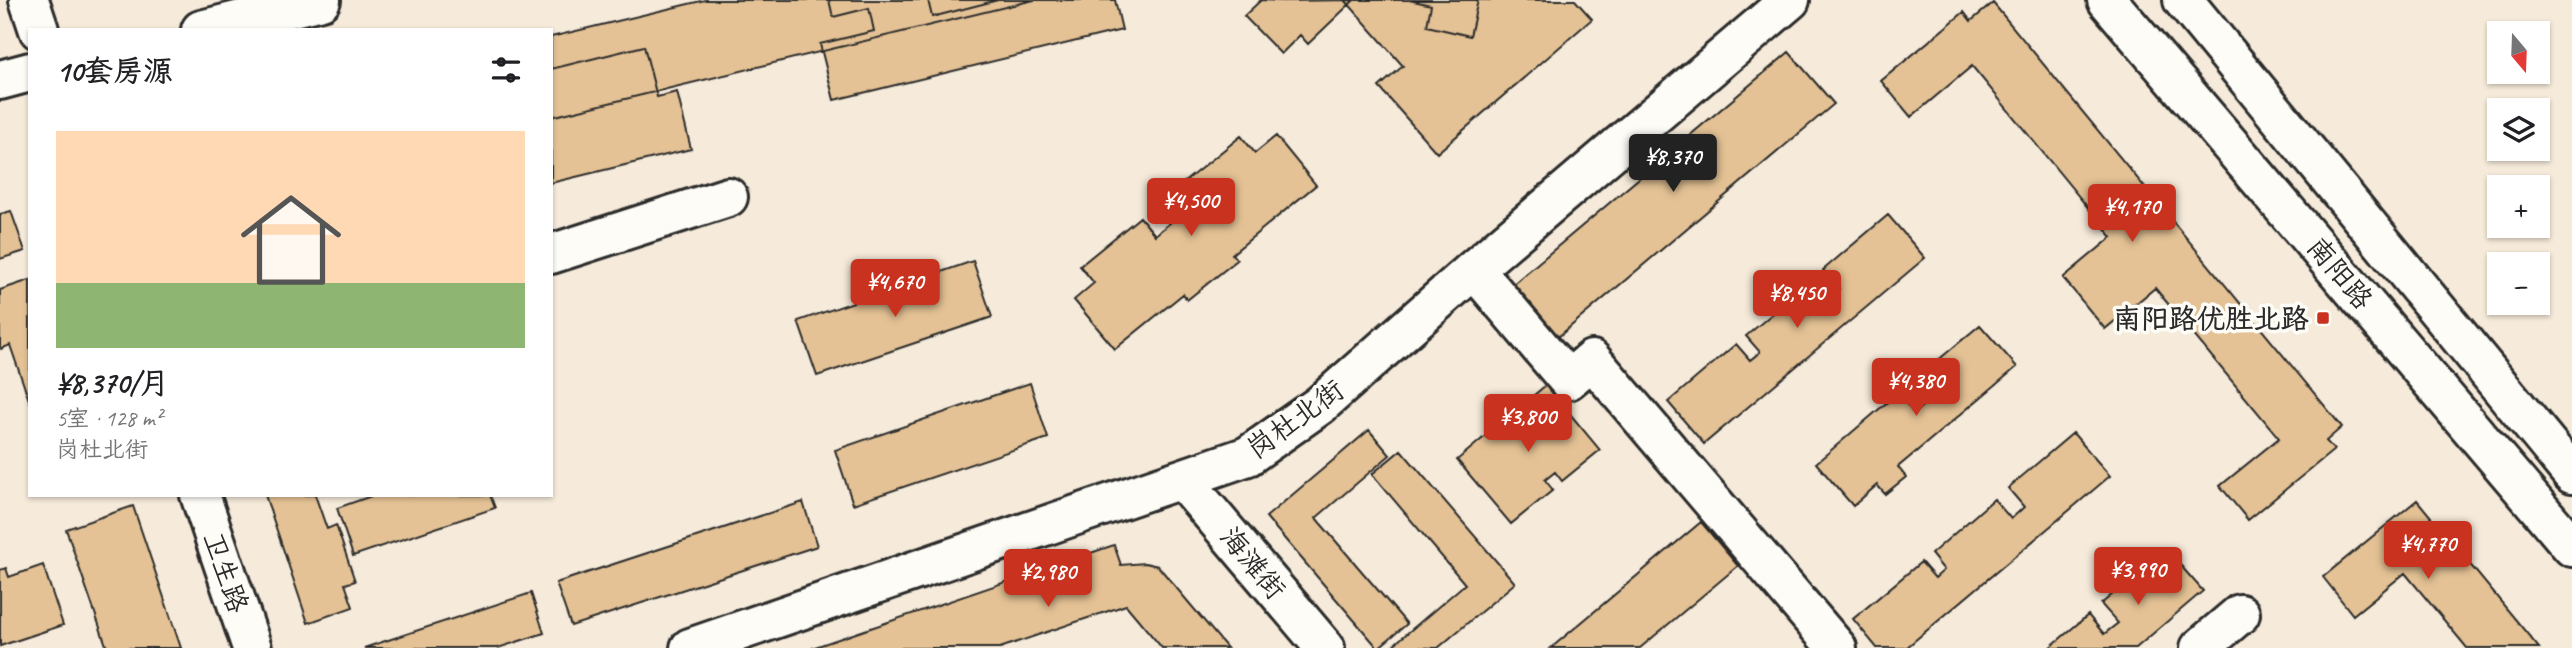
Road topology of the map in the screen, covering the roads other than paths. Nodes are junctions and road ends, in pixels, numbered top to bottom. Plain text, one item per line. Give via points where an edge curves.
1 (29, 0) edge
2 (321, 0) edge
3 (1790, 0) edge
4 (2106, 0) edge
5 (2183, 0) edge
6 (38, 28) edge
7 (209, 28) edge
8 (28, 73) edge
9 (0, 80) edge
10 (728, 197) dead end
11 (553, 253) edge
12 (1474, 269) junction
13 (2572, 474) edge
14 (1182, 479) junction
15 (201, 497) edge
16 (2572, 547) edge
17 (2240, 614) dead end
18 (253, 648) edge
19 (690, 648) edge
20 (1325, 648) edge
21 (1837, 648) edge
22 (2200, 648) edge

1 - 6 street
2 - 7 street
3 - 12 street, 岗杜北街
4 - 16 street, 南阳路
5 - 13 street, 南阳路
8 - 9 street
10 - 11 street
12 - 14 street, 岗杜北街 via 1320,405 1268,444 1248,456
12 - 21 street via 1568,380 1592,360
14 - 19 street, 岗杜北街
14 - 20 street, 海滩街
15 - 18 street, 卫生路
17 - 22 street

